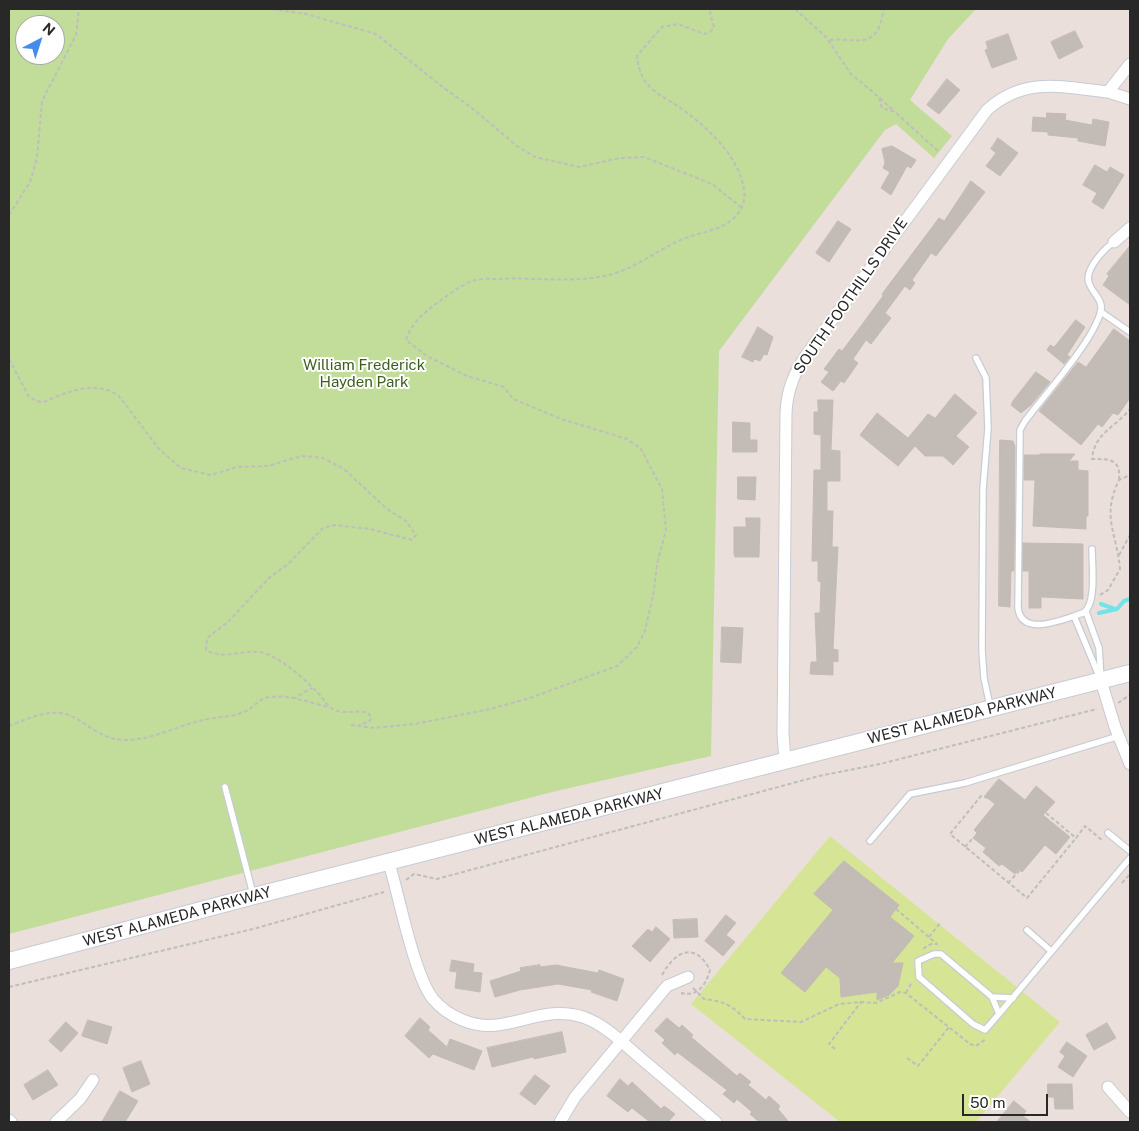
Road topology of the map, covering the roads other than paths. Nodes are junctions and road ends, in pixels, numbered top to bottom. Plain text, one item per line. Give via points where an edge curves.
1 (1130, 64) edge
2 (1108, 92) junction
3 (1130, 99) edge
4 (1130, 228) edge
5 (1114, 242) joint
6 (1101, 312) junction
7 (1130, 332) edge
8 (976, 358) dead end
9 (1092, 549) dead end
10 (1086, 612) junction
11 (1074, 616) junction
12 (1130, 673) edge
13 (1101, 681) junction
14 (990, 708) junction
15 (1119, 736) junction
16 (785, 760) junction
17 (1130, 764) edge
18 (225, 787) dead end
19 (1108, 833) dead end
20 (870, 841) dead end
21 (1130, 851) edge
22 (1130, 858) edge
23 (389, 863) junction
24 (254, 896) junction
25 (1027, 930) dead end
26 (1051, 951) junction
27 (9, 961) edge
28 (688, 977) dead end
29 (992, 997) junction
30 (1013, 998) junction
31 (999, 1014) junction
32 (621, 1042) junction
33 (93, 1080) dead end
34 (1108, 1087) dead end
35 (1130, 1112) edge
36 (56, 1122) edge
37 (560, 1122) edge
38 (716, 1122) edge

1 - 2 street
2 - 3 street, SOUTH FOOTHILLS DRIVE
2 - 16 street, SOUTH FOOTHILLS DRIVE via 1032,86 1003,97 987,110 793,376 786,413
4 - 5 street
5 - 6 lane via 1088,275 1089,283 1101,302
6 - 7 lane
6 - 11 lane via 1084,343 1020,430 1019,611 1024,621 1036,625
8 - 14 lane via 986,378 988,428 983,488 982,642
9 - 10 lane via 1092,599
10 - 11 lane
10 - 13 lane via 1099,648
11 - 13 lane
12 - 13 main road, WEST ALAMEDA PARKWAY
13 - 14 main road, WEST ALAMEDA PARKWAY
13 - 15 street
14 - 16 main road, WEST ALAMEDA PARKWAY
15 - 17 street
15 - 20 lane via 965,782 910,794
16 - 23 main road, WEST ALAMEDA PARKWAY
18 - 24 lane
19 - 21 lane
22 - 26 lane
23 - 24 main road, WEST ALAMEDA PARKWAY
23 - 32 street via 422,979 434,999 451,1014 472,1024 497,1025 547,1013 572,1014 594,1022
24 - 27 main road, WEST ALAMEDA PARKWAY
25 - 26 lane
26 - 30 lane
28 - 32 street via 667,986
29 - 30 lane
29 - 31 lane
29 - 31 lane via 941,954 918,961 919,977 973,1024 985,1030
30 - 31 lane
32 - 37 street via 575,1097
32 - 38 street
33 - 36 street via 80,1099
34 - 35 street

